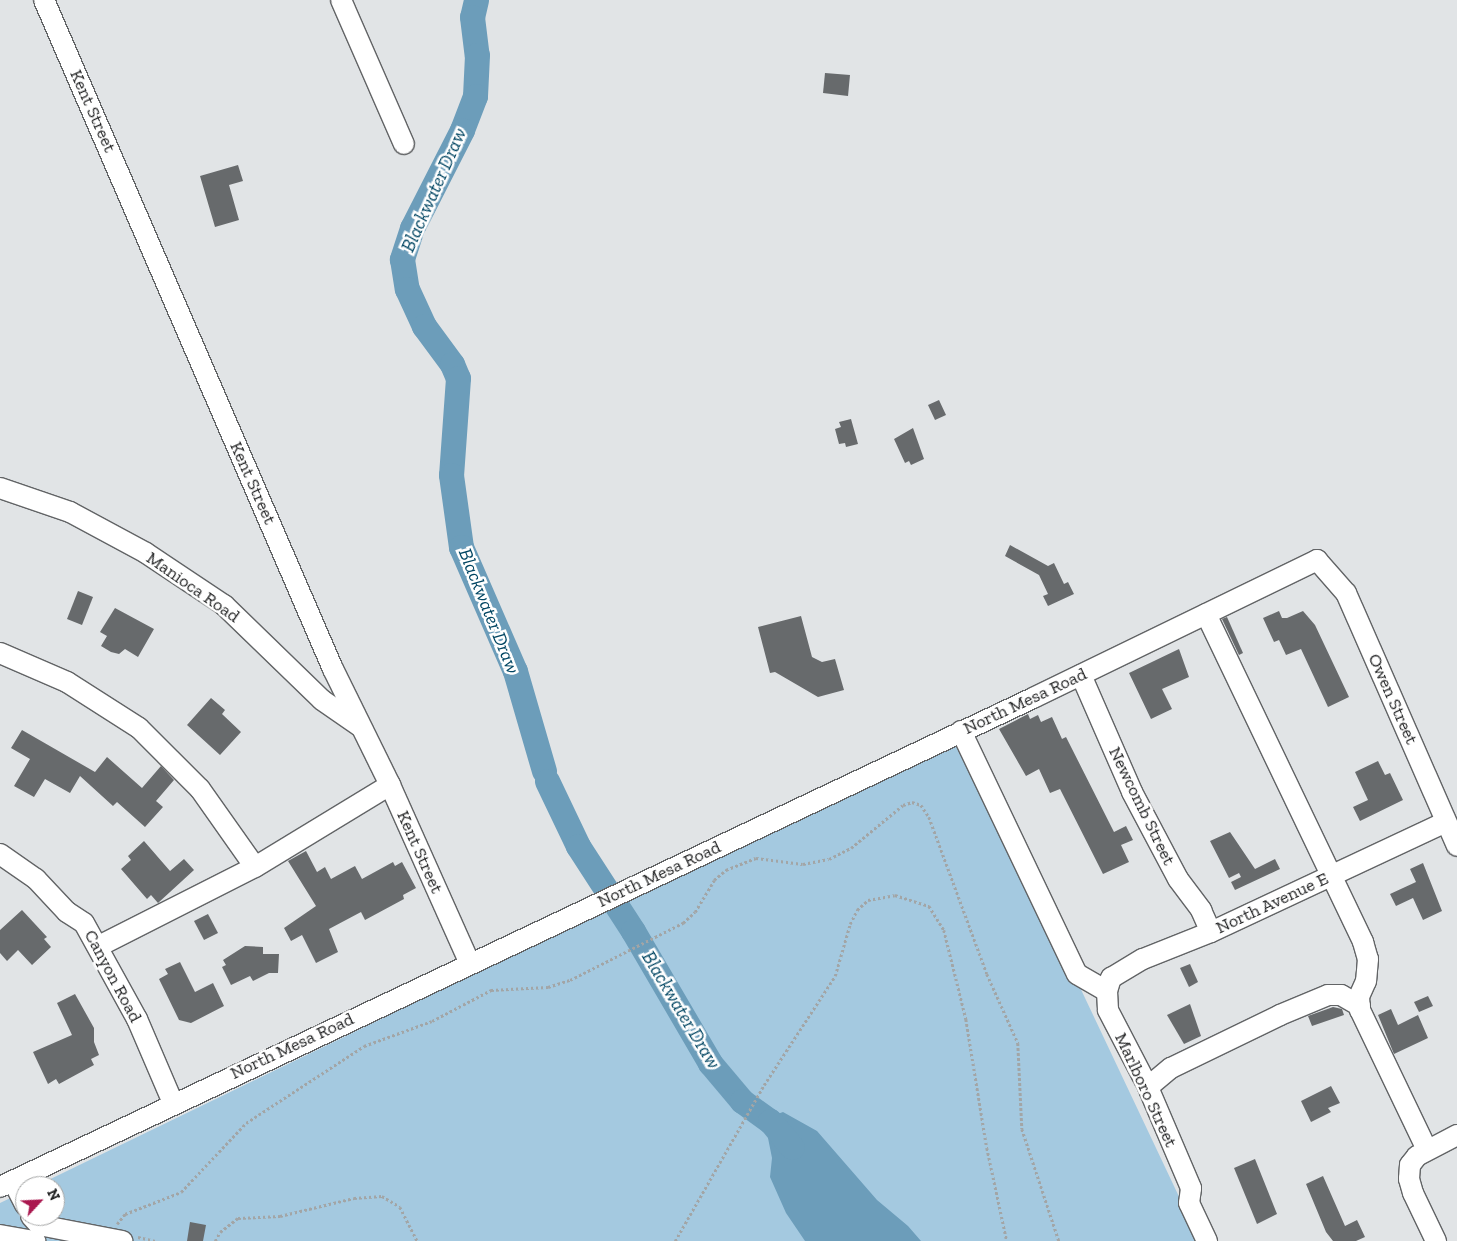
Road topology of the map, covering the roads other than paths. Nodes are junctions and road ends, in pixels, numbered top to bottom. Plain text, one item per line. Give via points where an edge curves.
1 (44, 0) edge
2 (342, 0) edge
3 (404, 144) dead end
4 (0, 488) edge
5 (1317, 560) joint
6 (1206, 614) junction
7 (0, 653) edge
8 (1081, 676) junction
9 (361, 727) junction
10 (961, 731) junction
11 (390, 785) junction
12 (1446, 822) junction
13 (1457, 846) edge
14 (0, 854) edge
15 (255, 868) junction
16 (1332, 876) junction
17 (1211, 932) junction
18 (98, 946) junction
19 (469, 962) junction
20 (1106, 991) junction
21 (1360, 1006) junction
22 (1148, 1087) junction
23 (173, 1103) junction
24 (1457, 1135) edge
25 (1427, 1150) junction
26 (7, 1184) edge
27 (34, 1230) edge
28 (0, 1235) edge
29 (125, 1236) edge
30 (1207, 1241) edge
31 (1436, 1241) edge

1 - 9 street, Kent Street
2 - 3 street
4 - 9 street, Manioca Road via 70,512 185,578 224,605 322,700
5 - 6 street, North Mesa Road
5 - 12 street, Owen Street via 1346,593
6 - 8 street, North Mesa Road
6 - 16 street
7 - 15 street via 67,682 139,728 200,789
8 - 10 street, North Mesa Road
8 - 17 street, Newcomb Street via 1132,792 1178,880 1202,910
9 - 11 street, Kent Street
10 - 19 street, North Mesa Road
10 - 20 street via 1078,974
11 - 15 street
11 - 19 street, Kent Street
12 - 13 street, Owen Street
12 - 16 street, North Avenue E
14 - 18 street, Canyon Road via 36,879 67,912 84,923
15 - 18 street
16 - 17 street, North Avenue E
16 - 21 street via 1368,958
17 - 20 street, North Avenue E via 1118,972 1111,978
18 - 23 street, Canyon Road via 136,1019
19 - 23 street, North Mesa Road
20 - 22 street, Marlboro Street via 1108,1010
21 - 22 street via 1342,995 1328,995 1171,1068
21 - 25 street
22 - 30 street, Marlboro Street via 1191,1188 1189,1203
23 - 26 street, North Mesa Road
24 - 25 street
25 - 31 street via 1410,1165 1408,1179
27 - 28 street
27 - 29 street

